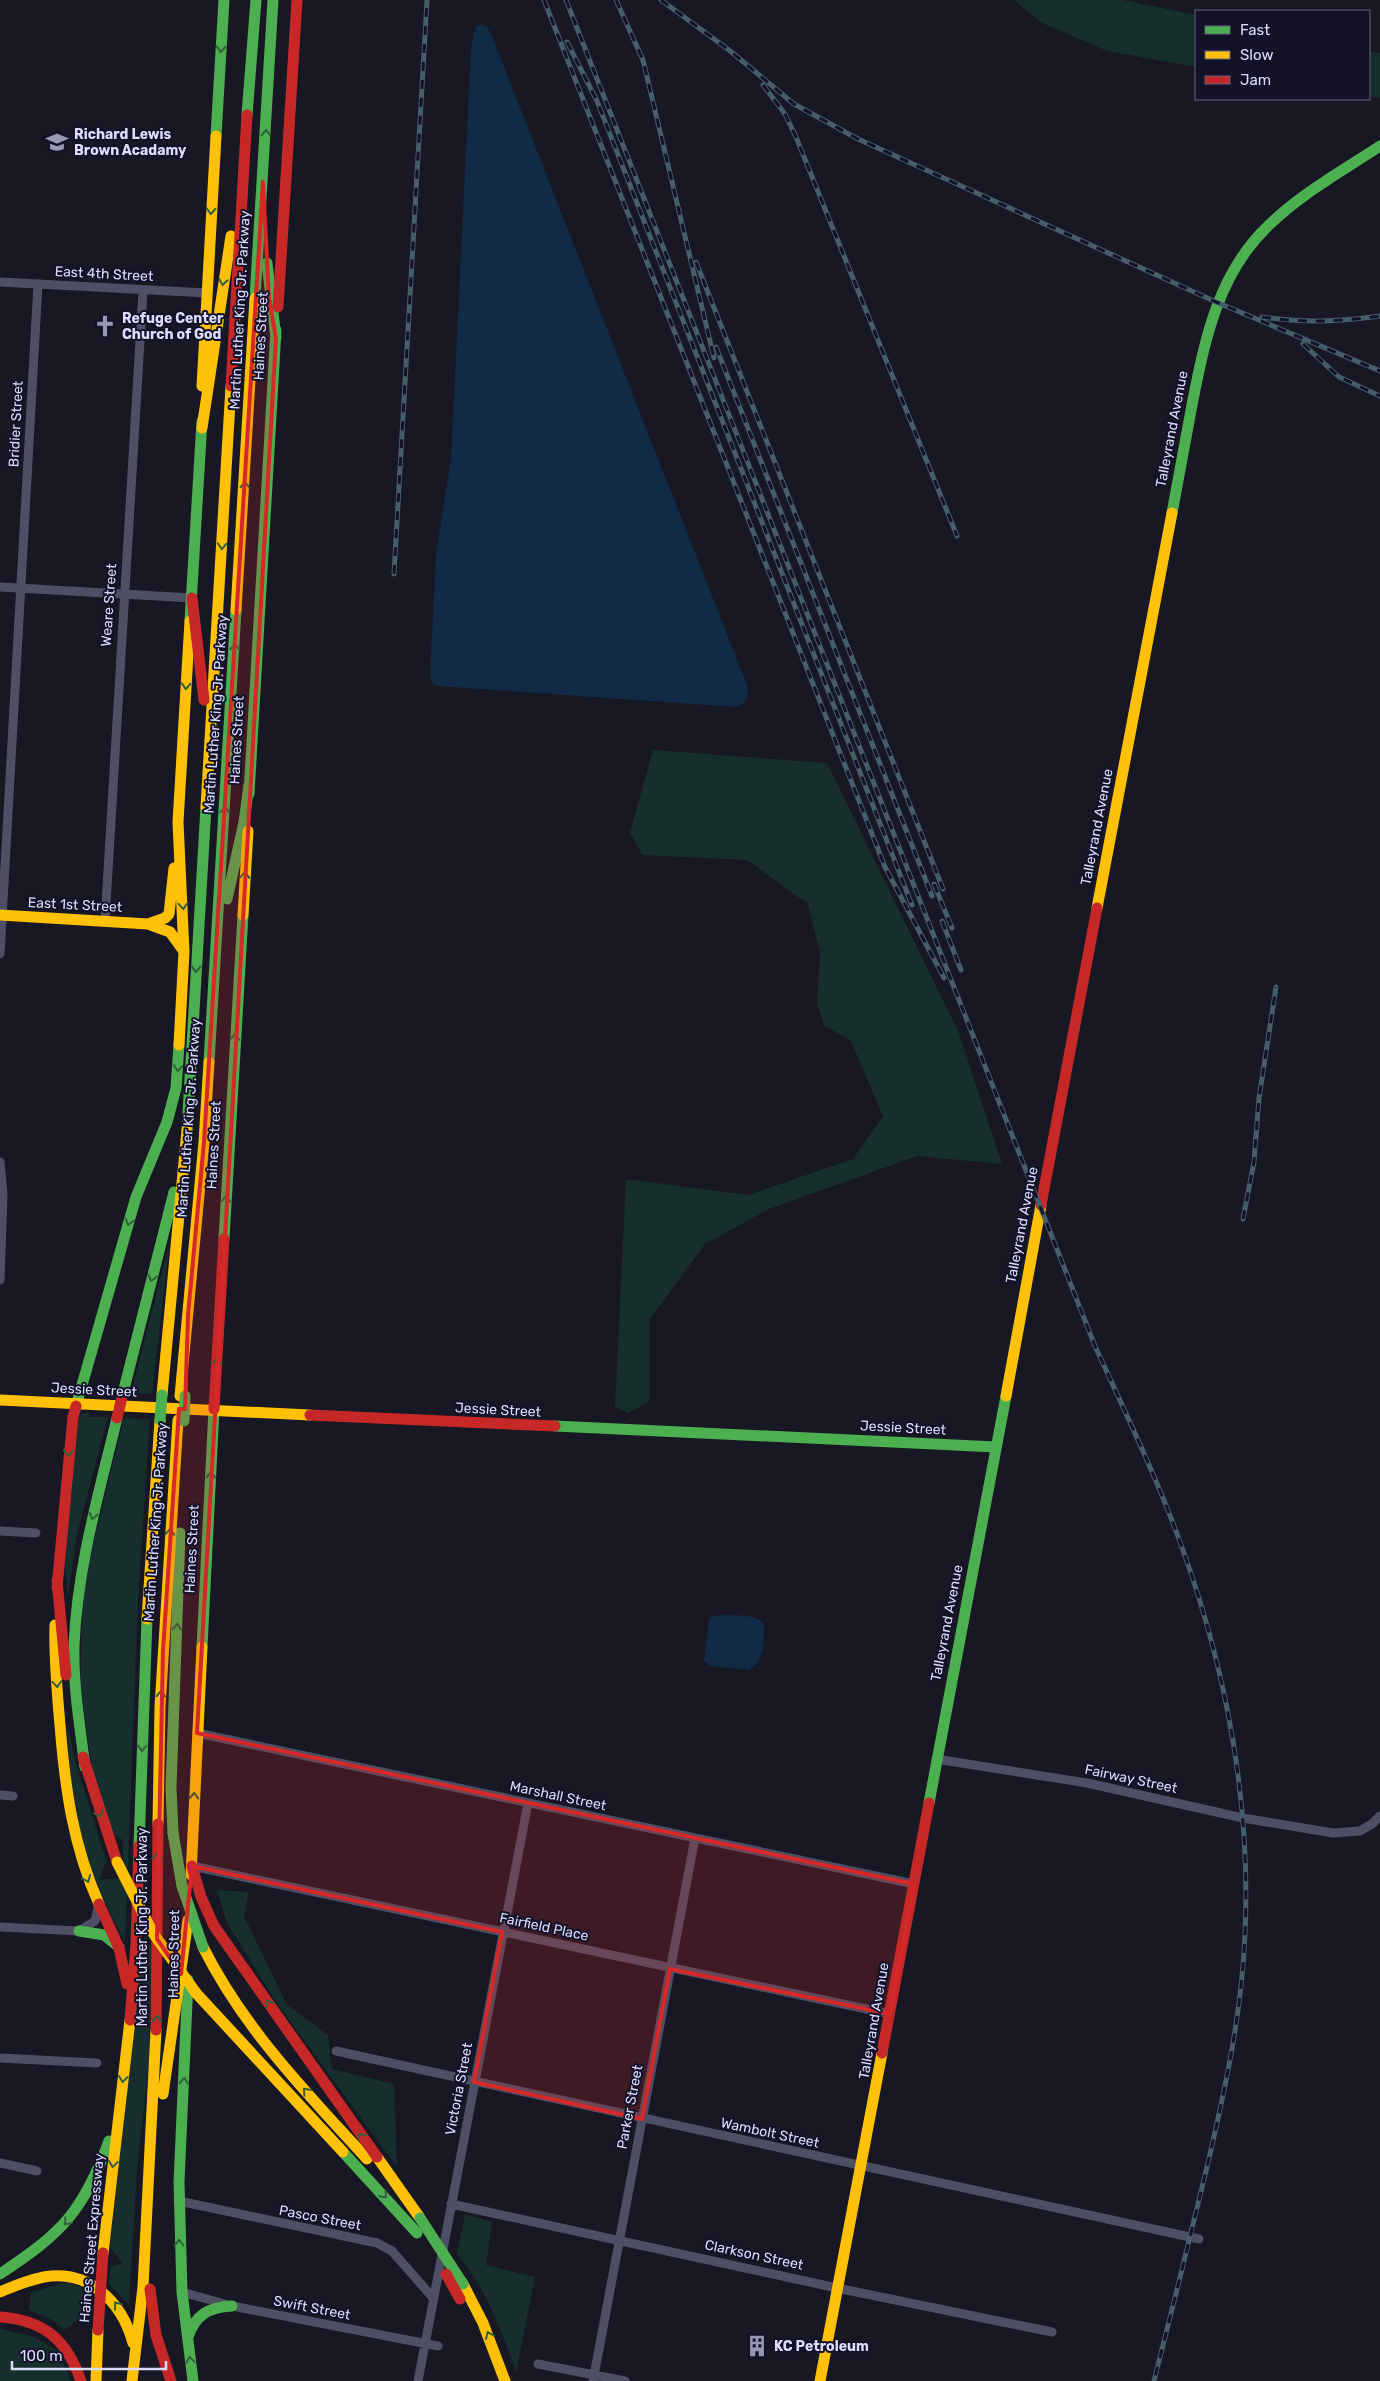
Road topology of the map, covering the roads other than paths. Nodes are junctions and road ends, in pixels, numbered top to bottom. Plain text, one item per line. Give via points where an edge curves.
1 (224, 0) edge
2 (249, 0) edge
3 (256, 0) edge
4 (297, 0) edge
5 (273, 1) edge
6 (249, 93) junction
7 (1380, 146) edge
8 (245, 148) junction
9 (263, 182) junction
10 (0, 282) edge
11 (38, 284) junction
12 (143, 291) junction
13 (206, 293) junction
14 (276, 338) junction
15 (202, 428) junction
16 (0, 587) edge
17 (20, 588) junction
18 (124, 595) junction
19 (192, 598) junction
20 (208, 778) junction
21 (249, 785) junction
22 (178, 822) junction
23 (1, 916) edge
24 (105, 921) junction
25 (148, 924) junction
26 (184, 952) junction
27 (0, 954) edge
28 (215, 963) junction
29 (186, 1146) junction
30 (0, 1162) edge
31 (0, 1280) edge
32 (0, 1400) edge
33 (76, 1405) junction
34 (214, 1410) junction
35 (181, 1421) junction
36 (996, 1447) junction
37 (0, 1531) edge
38 (36, 1533) dead end
39 (58, 1580) junction
40 (197, 1733) junction
41 (936, 1759) junction
42 (86, 1767) junction
43 (0, 1796) edge
44 (13, 1796) dead end
45 (528, 1803) junction
46 (1380, 1816) edge
47 (695, 1838) junction
48 (192, 1866) junction
49 (914, 1884) junction
50 (98, 1904) junction
51 (188, 1920) junction
52 (0, 1927) edge
53 (79, 1931) junction
54 (502, 1932) junction
55 (119, 1948) junction
56 (670, 1969) junction
57 (890, 2014) junction
58 (130, 2025) junction
59 (336, 2051) dead end
60 (0, 2058) edge
61 (97, 2063) dead end
62 (474, 2082) junction
63 (121, 2098) junction
64 (642, 2119) junction
65 (0, 2163) edge
66 (861, 2167) junction
67 (37, 2171) dead end
68 (149, 2183) junction
69 (179, 2201) junction
70 (451, 2204) junction
71 (420, 2218) junction
72 (146, 2238) junction
73 (1199, 2239) dead end
74 (619, 2240) junction
75 (0, 2274) edge
76 (143, 2287) junction
77 (837, 2288) junction
78 (0, 2292) edge
79 (182, 2292) junction
80 (434, 2299) junction
81 (232, 2306) junction
82 (0, 2317) edge
83 (1052, 2332) dead end
84 (187, 2339) junction
85 (425, 2343) junction
86 (438, 2346) dead end
87 (538, 2364) dead end
88 (133, 2367) junction
89 (594, 2378) edge
90 (81, 2381) edge
91 (96, 2381) edge
92 (132, 2381) edge
93 (143, 2381) edge
94 (170, 2381) edge
95 (194, 2381) edge
96 (418, 2381) edge
97 (494, 2381) edge
98 (506, 2381) edge
99 (625, 2381) edge
100 (820, 2381) edge

1 -> 13 main road
2 - 6 main road
3 - 6 main road, Martin Luther King Jr. Parkway
4 - 14 main road, Haines Street
9 -> 5 main road, Martin Luther King Jr. Parkway
6 - 8 main road, Martin Luther King Jr. Parkway
7 - 36 main road, Talleyrand Avenue via 1282,213 1261,234 1229,276 1207,330
8 -> 15 main road
8 -> 20 main road, Martin Luther King Jr. Parkway
9 - 14 main road via 270,298
28 -> 9 main road, Martin Luther King Jr. Parkway
10 - 11 street, East 4th Street
11 - 12 street, East 4th Street
11 - 17 street, Bridier Street
12 - 13 street, East 4th Street
12 - 18 street, Weare Street
13 - 15 main road
14 - 21 main road, Haines Street
15 - 19 main road
16 - 17 street
17 - 18 street
17 - 23 street, Bridier Street
18 - 19 street
18 - 24 street, Weare Street
19 - 20 main road via 203,680
19 -> 22 main road
20 -> 29 main road, Martin Luther King Jr. Parkway
21 - 28 main road
34 -> 21 main road, Haines Street
22 - 25 main road via 171,907 165,918
22 -> 26 main road
23 - 24 main road, East 1st Street
23 - 27 street, Bridier Street
24 - 25 main road, East 1st Street
25 - 26 main road, East 1st Street via 170,932
26 -> 33 main road via 174,1102 136,1197
28 - 35 main road, Martin Luther King Jr. Parkway
29 -> 42 main road, bridge via 90,1526 80,1585 75,1632 77,1707
29 -> 58 main road, Martin Luther King Jr. Parkway, bridge via 148,1579 138,1901
30 - 31 street via 3,1195
32 - 33 main road, Jessie Street
33 - 34 main road, Jessie Street
33 -> 39 main road via 69,1439
34 - 36 main road, Jessie Street
40 -> 34 main road, Haines Street
68 -> 35 main road, Martin Luther King Jr. Parkway via 158,1984 160,1707
71 -> 35 main road, bridge via 252,2028 202,1947 183,1891 173,1833 171,1788
36 - 41 main road, Talleyrand Avenue
37 - 38 street
39 - 42 main road via 64,1666
39 -> 50 main road via 55,1657 67,1811 80,1864
40 - 45 street, Marshall Street
48 -> 40 main road, Haines Street
41 - 46 street, Fairway Street via 1087,1783 1243,1818 1320,1831 1360,1831
41 - 49 main road, Talleyrand Avenue
42 -> 97 main road, bridge via 117,1862 156,1938 196,1992 417,2233 460,2299
43 - 44 street
45 - 47 street, Marshall Street
45 - 54 street, Victoria Street
47 - 49 street, Marshall Street
47 - 56 street, Parker Street
48 - 51 main road, Haines Street
48 - 54 street, Fairfield Place
71 -> 48 main road via 214,1926
49 - 57 main road, Talleyrand Avenue
50 - 53 street via 95,1921
50 - 55 main road
51 - 68 main road
69 -> 51 main road, Haines Street
52 - 53 street
53 - 55 main road via 104,1936
54 - 56 street, Fairfield Place
54 - 62 street, Victoria Street
55 - 58 main road via 126,1974
56 - 57 street, Fairfield Place
56 - 64 street, Parker Street
57 - 66 main road, Talleyrand Avenue
58 -> 63 main road, Martin Luther King Jr. Parkway
59 - 62 street, Wambolt Street
60 - 61 street
62 - 64 street, Wambolt Street
62 - 70 street, Victoria Street
63 -> 75 main road via 97,2173 76,2212 47,2242
63 -> 91 main road, Haines Street Expressway, bridge via 104,2253
64 - 66 street, Wambolt Street
64 - 74 street, Parker Street
65 - 67 street
66 - 73 street, Wambolt Street
66 - 77 main road, Talleyrand Avenue
68 - 72 main road, Martin Luther King Jr. Parkway
79 -> 69 main road, Haines Street
69 - 80 street, Pasco Street via 378,2244 392,2252
70 - 74 street, Clarkson Street
70 - 80 street, Victoria Street
98 -> 71 main road, bridge via 486,2328 463,2284
72 - 76 main road
72 - 94 main road via 154,2326
74 - 77 street, Clarkson Street
74 - 89 street, Parker Street
76 - 88 main road
76 - 93 main road
77 - 83 street, Clarkson Street
77 - 100 main road, Talleyrand Avenue
88 -> 78 main road via 134,2349 128,2324 115,2302 96,2286 74,2277 57,2275
79 - 81 street, Swift Street
79 - 84 main road, Haines Street
80 - 85 street, Victoria Street
81 - 84 main road via 202,2313
81 - 85 street, Swift Street
82 - 90 main road via 26,2321 53,2335 70,2353
95 -> 84 main road, Haines Street
85 - 86 street, Swift Street
85 - 96 street, Victoria Street
87 - 89 street
88 - 92 main road
89 - 99 street

